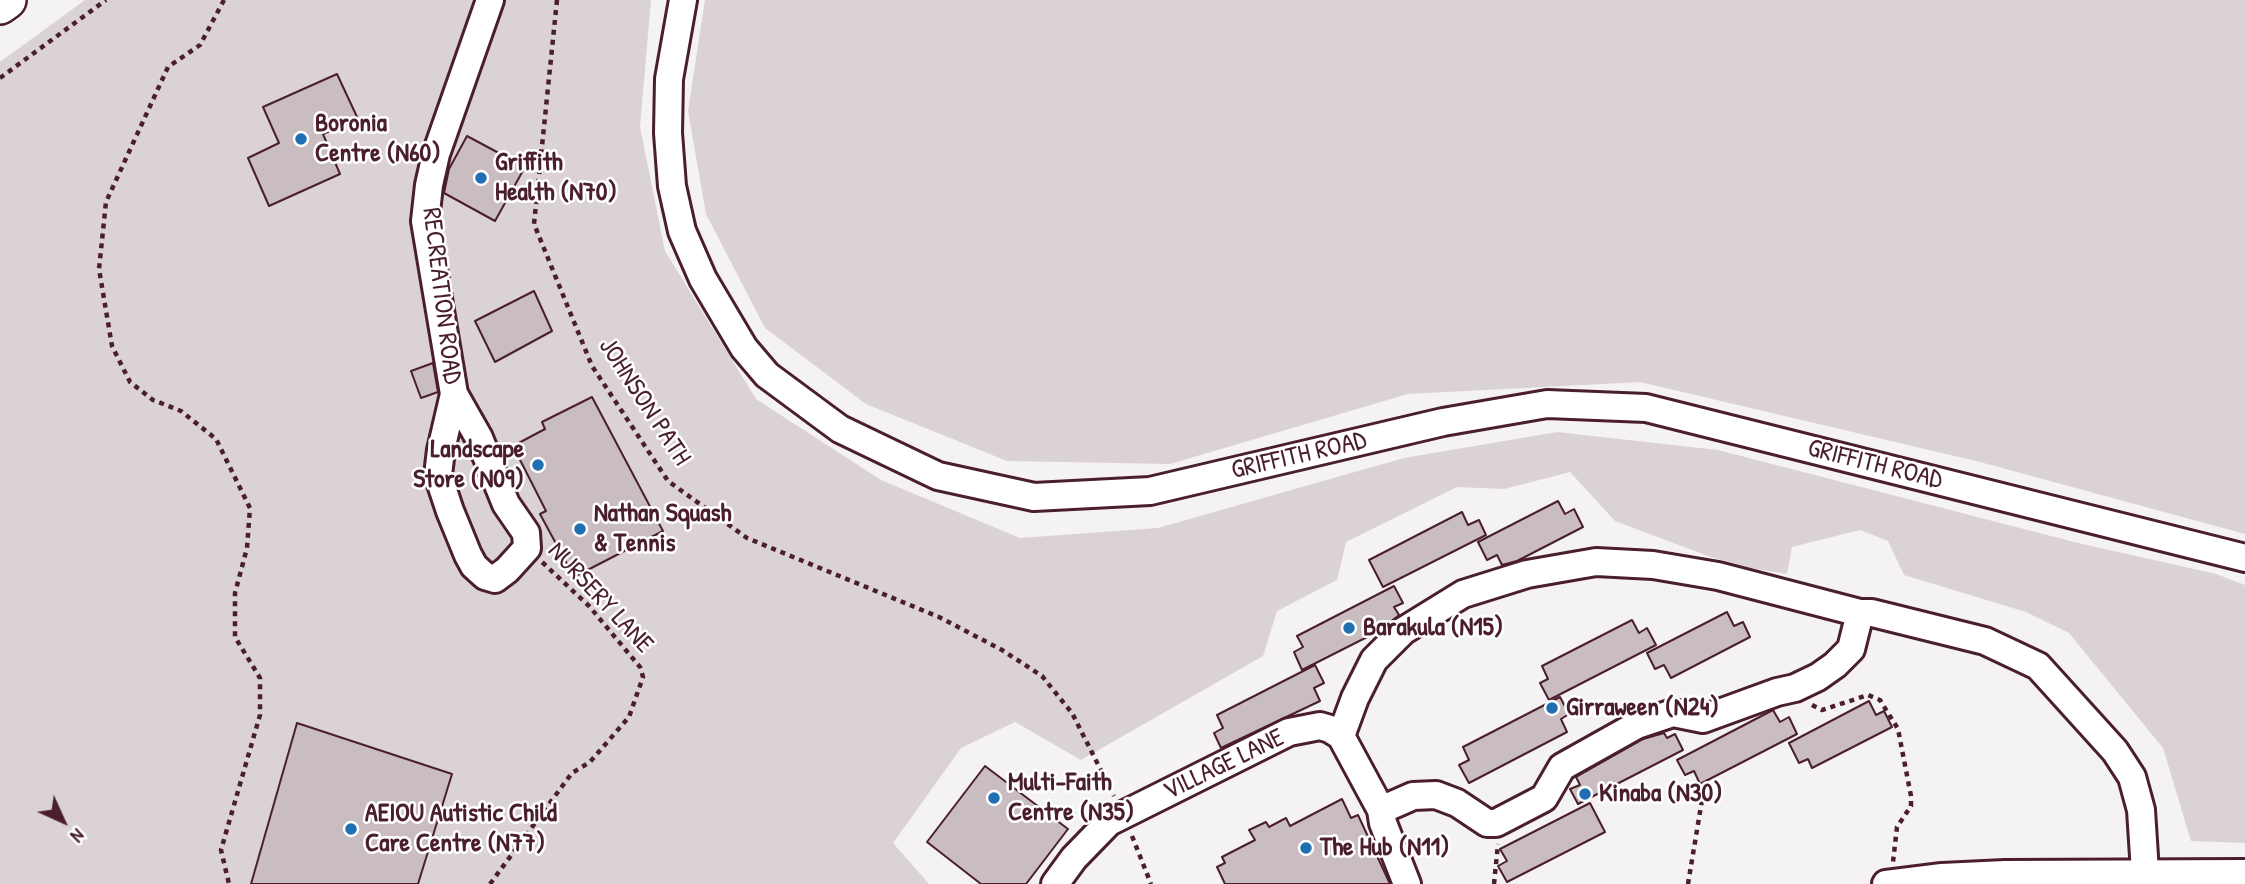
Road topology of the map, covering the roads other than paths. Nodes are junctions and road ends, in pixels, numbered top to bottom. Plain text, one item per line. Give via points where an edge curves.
1 (7, 0) edge
2 (490, 0) edge
3 (683, 0) edge
4 (0, 5) edge
5 (454, 394) junction
6 (2245, 558) edge
7 (1860, 613) junction
8 (1340, 736) junction
9 (1381, 810) junction
10 (2145, 872) junction
11 (2245, 873) edge
12 (1890, 874) edge
13 (1055, 884) edge
14 (1407, 884) edge

1 - 4 highway
2 - 5 street, RECREATION ROAD via 436,154 425,221
3 - 6 street, GRIFFITH ROAD via 669,79 668,133 682,232 703,279 744,348 767,375 840,429 938,476 1034,497 1150,491 1521,408 1548,404 1646,408
5 - 5 street, RECREATION ROAD via 479,438 506,504 526,533 527,548 495,579 485,576 468,555 439,475
7 - 8 street via 1718,576 1653,565 1596,562 1527,574 1464,594 1402,631 1374,660
7 - 9 street via 1851,649 1827,671 1795,688 1703,719 1673,713 1637,725 1562,767 1544,798 1496,823 1487,823 1436,795 1413,796
7 - 10 street via 1985,641 2038,666 2133,777 2141,810
8 - 9 street
8 - 13 street, VILLAGE LANE via 1320,726 1289,732 1109,822
9 - 14 street
10 - 11 street
10 - 12 street

